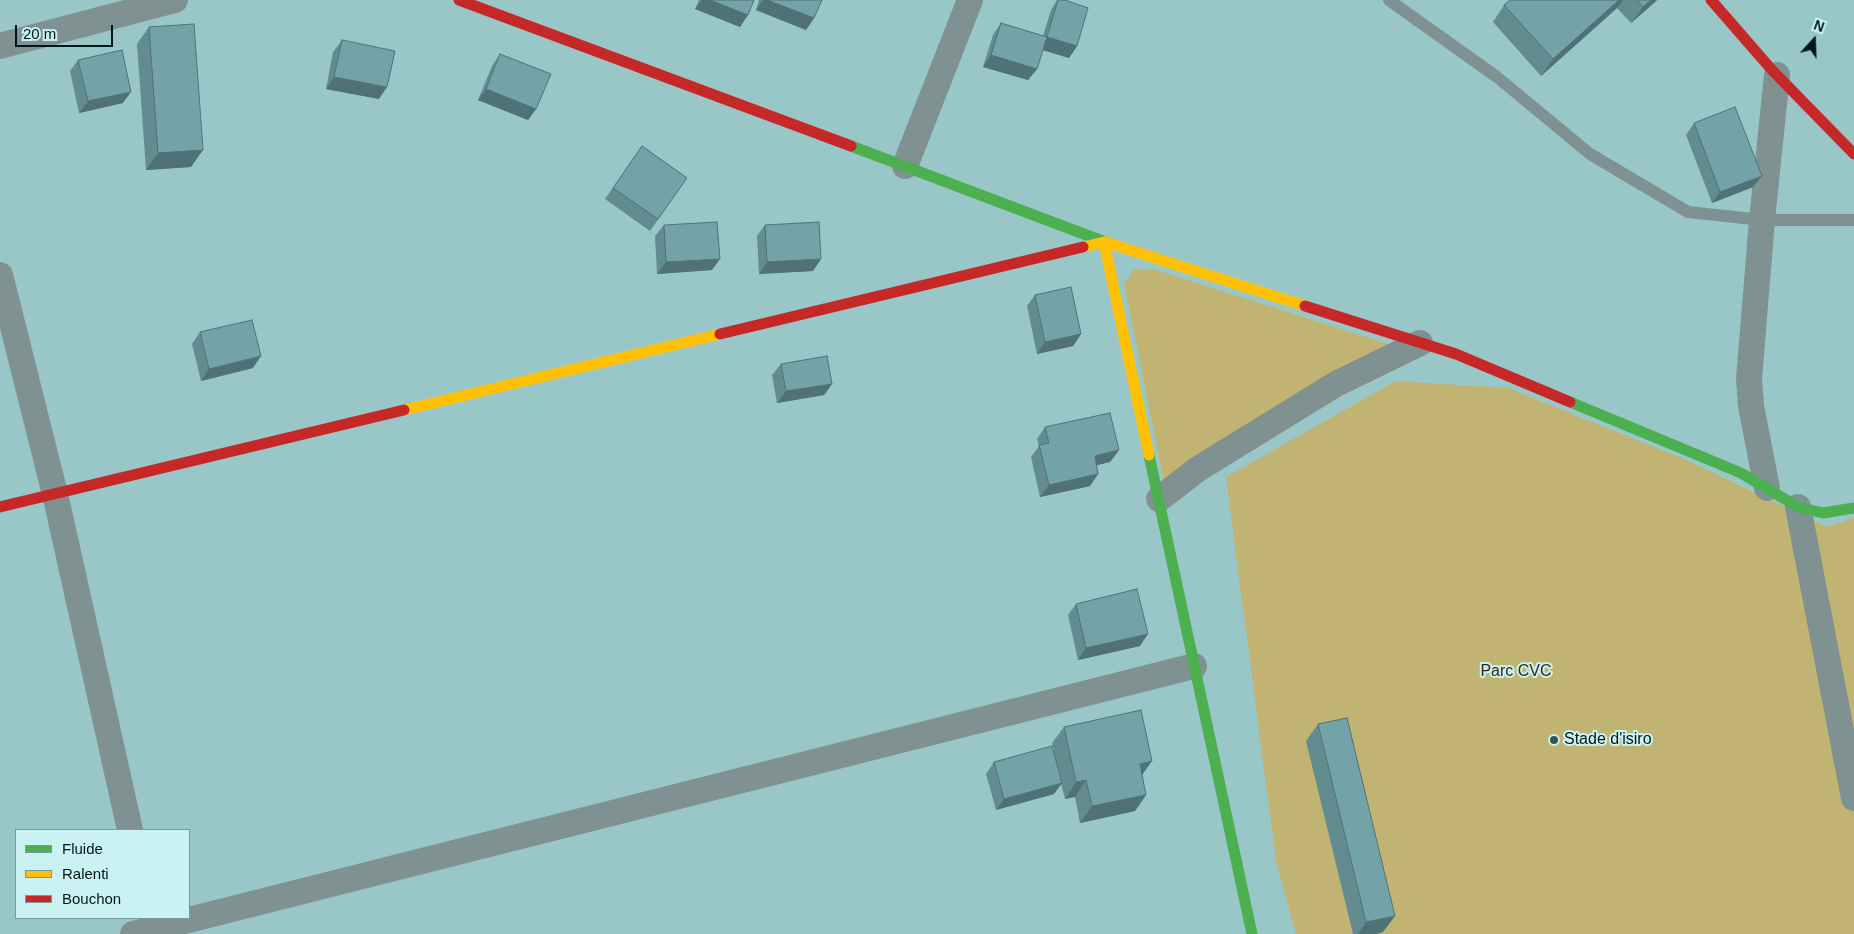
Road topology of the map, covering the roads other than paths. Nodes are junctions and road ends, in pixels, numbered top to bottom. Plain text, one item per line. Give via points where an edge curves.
1 (175, 0) edge
2 (459, 0) edge
3 (970, 0) edge
4 (1389, 0) edge
5 (1711, 0) edge
6 (0, 46) edge
7 (1777, 75) junction
8 (1854, 154) edge
9 (905, 166) junction
10 (1762, 220) junction
11 (1854, 220) edge
12 (1104, 242) junction
13 (0, 275) edge
14 (1420, 343) junction
15 (1767, 488) junction
16 (55, 494) junction
17 (1159, 499) junction
18 (0, 507) edge
19 (1798, 507) junction
20 (1854, 508) edge
21 (1194, 666) junction
22 (1854, 798) edge
23 (130, 829) edge
24 (190, 918) edge
25 (187, 919) edge
26 (147, 929) edge
27 (1252, 934) edge

1 - 6 street
2 - 9 street
3 - 9 street
4 - 10 lane via 1497,77 1590,154 1655,193 1688,212
5 - 7 street
7 - 8 street
7 - 10 street
9 - 12 street
10 - 11 lane
10 - 15 street via 1749,379
12 - 14 street
12 - 16 street
12 - 17 street
13 - 16 street
14 - 15 street via 1456,354 1741,473
14 - 17 street via 1336,384 1198,470
15 - 19 street
16 - 18 street
16 - 23 street
17 - 21 street
19 - 20 street via 1823,513
19 - 22 street
21 - 24 street
21 - 27 street
25 - 26 street

